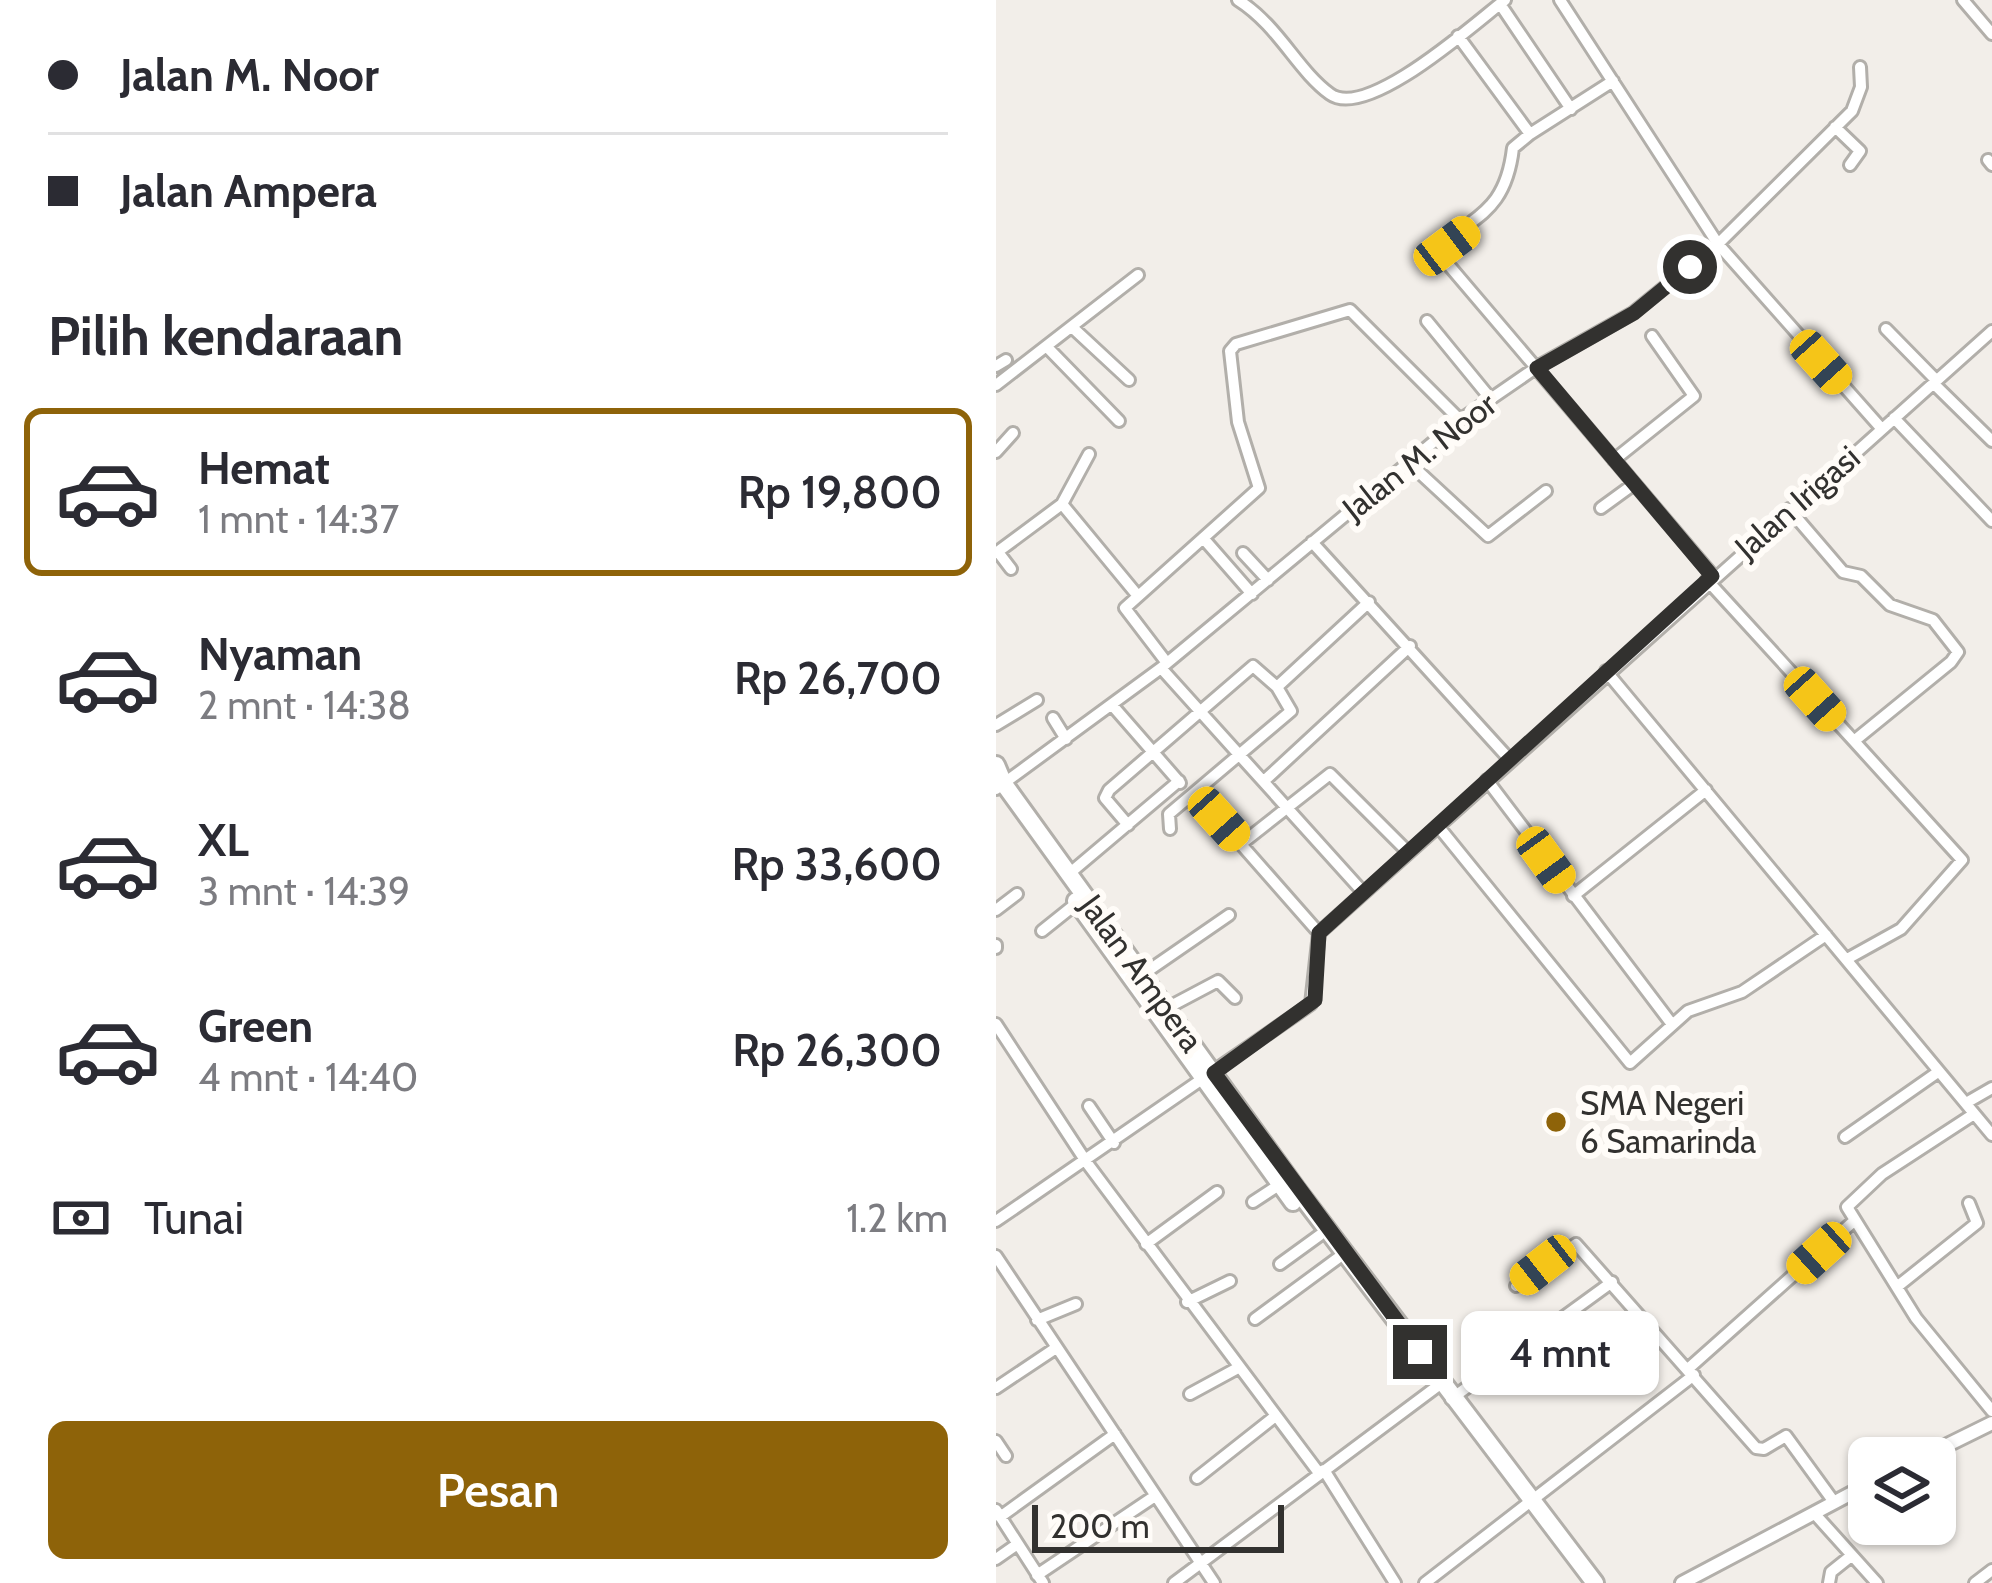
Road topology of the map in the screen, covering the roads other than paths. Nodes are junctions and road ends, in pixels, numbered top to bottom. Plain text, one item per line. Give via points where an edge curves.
1 (1477, 0) edge
2 (1560, 0) edge
3 (1963, 0) edge
4 (1242, 1) edge
5 (1503, 2) edge
6 (1486, 14) junction
7 (1992, 34) edge
8 (1458, 36) junction
9 (1860, 67) dead end
10 (1613, 81) junction
11 (1571, 109) junction
12 (1835, 127) junction
13 (1530, 134) junction
14 (1850, 164) dead end
15 (1718, 244) junction
16 (1138, 274) dead end
17 (1427, 321) dead end
18 (1073, 328) junction
19 (1886, 329) dead end
20 (1992, 331) edge
21 (1652, 336) dead end
22 (1047, 347) junction
23 (1537, 368) junction
24 (1129, 380) dead end
25 (1935, 382) junction
26 (996, 385) edge
27 (1490, 398) junction
28 (1894, 418) junction
29 (1460, 420) junction
30 (1119, 421) dead end
31 (1881, 428) junction
32 (1013, 434) dead end
33 (1992, 441) edge
34 (996, 452) edge
35 (1089, 454) dead end
36 (1614, 460) junction
37 (1407, 461) junction
38 (1634, 484) junction
39 (1546, 491) dead end
40 (1062, 504) junction
41 (1601, 508) dead end
42 (1789, 509) junction
43 (1992, 520) edge
44 (1203, 538) junction
45 (1312, 542) junction
46 (997, 553) edge
47 (1243, 553) dead end
48 (1011, 569) dead end
49 (1710, 578) junction
50 (1268, 580) junction
51 (1252, 594) junction
52 (1138, 596) junction
53 (1369, 602) junction
54 (1410, 646) junction
55 (1164, 666) junction
56 (1606, 671) junction
57 (1277, 687) junction
58 (1037, 700) dead end
59 (1112, 705) junction
60 (1203, 711) junction
61 (1053, 718) dead end
62 (996, 724) edge
63 (1066, 739) junction
64 (1854, 741) junction
65 (1155, 752) junction
66 (1242, 754) junction
67 (1510, 760) junction
68 (996, 765) edge
69 (1265, 780) junction
70 (1179, 781) junction
71 (1489, 783) junction
72 (999, 788) edge
73 (1706, 790) junction
74 (1193, 794) junction
75 (1287, 806) junction
76 (1129, 825) junction
77 (1438, 826) junction
78 (1170, 829) dead end
79 (1241, 844) junction
80 (1408, 852) junction
81 (1070, 873) junction
82 (1362, 891) junction
83 (1017, 895) dead end
84 (1573, 896) junction
85 (1077, 903) junction
86 (996, 910) edge
87 (1229, 915) dead end
88 (1042, 931) dead end
89 (1319, 933) junction
90 (1826, 935) junction
91 (1847, 959) junction
92 (1142, 974) junction
93 (1235, 998) dead end
94 (1167, 1009) junction
95 (1671, 1023) junction
96 (996, 1024) edge
97 (1938, 1072) junction
98 (1209, 1077) junction
99 (1992, 1088) edge
100 (1089, 1106) dead end
101 (1970, 1109) junction
102 (1992, 1135) edge
103 (1845, 1137) dead end
104 (1114, 1143) junction
105 (1087, 1162) junction
106 (1280, 1185) junction
107 (1217, 1192) dead end
108 (1253, 1202) dead end
109 (1969, 1203) dead end
110 (996, 1221) edge
111 (1854, 1221) junction
112 (1320, 1235) junction
113 (1146, 1244) junction
114 (996, 1256) edge
115 (1338, 1258) junction
116 (1280, 1264) dead end
117 (1230, 1281) dead end
118 (1612, 1282) junction
119 (1516, 1286) dead end
120 (1898, 1286) junction
121 (1187, 1302) junction
122 (1076, 1304) dead end
123 (1255, 1319) dead end
124 (1037, 1320) junction
125 (1056, 1348) junction
126 (1236, 1369) junction
127 (1692, 1371) junction
128 (996, 1388) edge
129 (1446, 1392) junction
130 (1190, 1394) dead end
131 (1992, 1411) edge
132 (1273, 1418) junction
133 (1992, 1423) edge
134 (1114, 1434) junction
135 (996, 1441) edge
136 (1956, 1441) edge
137 (1006, 1456) dead end
138 (1321, 1471) junction
139 (1197, 1478) dead end
140 (1848, 1495) edge
141 (1155, 1496) junction
142 (1529, 1500) junction
143 (1834, 1502) junction
144 (1814, 1513) junction
145 (998, 1514) edge
146 (1016, 1545) junction
147 (1852, 1556) junction
148 (996, 1559) edge
149 (1201, 1565) junction
150 (1992, 1570) edge
151 (1040, 1579) edge
152 (1689, 1582) edge
153 (1174, 1583) edge
154 (1214, 1583) edge
155 (1395, 1583) edge
156 (1425, 1583) edge
157 (1586, 1583) edge
158 (1595, 1583) edge
159 (1829, 1583) edge
160 (1877, 1583) edge
161 (1976, 1583) edge

1 - 6 street
2 - 10 street
3 - 7 street
4 - 8 street via 1330,94 1357,99
5 - 6 street
5 - 11 street
6 - 8 street
8 - 13 street
9 - 12 street, Jalan M. Noor via 1856,103
10 - 11 street
10 - 15 street
11 - 13 street
12 - 14 street via 1860,152
12 - 15 street, Jalan M. Noor
13 - 23 street via 1513,148 1510,176 1493,207 1441,256
15 - 23 street, Jalan M. Noor via 1634,313
15 - 31 street
16 - 18 street
17 - 27 street
18 - 22 street
18 - 24 street
19 - 25 street
20 - 25 street, Jalan Irigasi
21 - 36 street via 1694,396
22 - 26 street
22 - 30 street
23 - 27 street, Jalan M. Noor
23 - 36 street
25 - 28 street, Jalan Irigasi
25 - 33 street
27 - 29 street, Jalan M. Noor
28 - 31 street, Jalan Irigasi
28 - 43 street
29 - 37 street, Jalan M. Noor
29 - 44 street via 1350,310 1242,340 1230,352 1238,422 1259,488
31 - 42 street, Jalan Irigasi
32 - 34 street
35 - 40 street
36 - 38 street
37 - 39 street via 1488,536
37 - 45 street, Jalan M. Noor
38 - 41 street
38 - 49 street
40 - 46 street
40 - 52 street
42 - 49 street, Jalan Irigasi
42 - 64 street via 1843,572 1861,577 1890,605 1934,620 1958,652
44 - 51 street
44 - 52 street
45 - 50 street, Jalan M. Noor
45 - 53 street
46 - 48 street
47 - 50 street
49 - 56 street, Jalan Irigasi
49 - 64 street
50 - 51 street, Jalan M. Noor
51 - 55 street, Jalan M. Noor
52 - 55 street via 1125,612
53 - 54 street
53 - 57 street
54 - 67 street
54 - 69 street
55 - 59 street, Jalan M. Noor
55 - 60 street
56 - 67 street, Jalan Irigasi
56 - 73 street
57 - 60 street via 1252,666
57 - 66 street via 1291,711
58 - 62 street
59 - 63 street, Jalan M. Noor
59 - 65 street
60 - 65 street
60 - 66 street
61 - 63 street
63 - 72 street, Jalan M. Noor
64 - 91 street via 1962,860 1901,929
65 - 70 street
65 - 76 street via 1105,795
66 - 69 street
66 - 74 street
67 - 71 street, Jalan Irigasi
68 - 72 main road, Jalan Ampera
69 - 75 street
70 - 74 street
70 - 76 street
71 - 77 street, Jalan Irigasi
71 - 84 street
72 - 81 main road, Jalan Ampera
72 - 85 main road, Jalan Ampera
73 - 84 street
73 - 90 street
74 - 78 street via 1169,814
74 - 79 street
75 - 79 street
75 - 80 street via 1330,774
75 - 82 street
76 - 81 street
77 - 80 street, Jalan Irigasi
77 - 95 street via 1624,1059 1634,1062
79 - 89 street
80 - 82 street, Jalan Irigasi
81 - 92 main road, Jalan Ampera
82 - 89 street, Jalan Irigasi
83 - 86 street
84 - 95 street
85 - 88 street
85 - 98 main road, Jalan Ampera
87 - 92 street
89 - 98 street via 1315,1000
90 - 91 street
90 - 95 street via 1742,992
91 - 97 street
92 - 94 main road, Jalan Ampera
93 - 94 street via 1218,981
94 - 98 main road, Jalan Ampera
96 - 105 street
97 - 101 street
97 - 103 street
98 - 104 street
98 - 106 main road, Jalan Ampera
98 - 129 main road, Jalan Ampera
99 - 101 street
100 - 104 street
101 - 102 street
101 - 111 street via 1871,1182 1847,1207
104 - 105 street
105 - 110 street
105 - 113 street
106 - 108 street
106 - 112 main road, Jalan Ampera
107 - 113 street
109 - 120 street via 1977,1223
111 - 120 street
111 - 127 street
112 - 115 main road, Jalan Ampera
112 - 116 street
113 - 121 street
114 - 124 street
115 - 123 street
115 - 129 main road, Jalan Ampera
117 - 121 street
118 - 119 street via 1573,1243
118 - 127 street
118 - 129 street
120 - 131 street
121 - 126 street
122 - 124 street
124 - 125 street
125 - 128 street
125 - 134 street
126 - 130 street
126 - 132 street
127 - 142 street
127 - 143 street via 1756,1448 1786,1436
129 - 138 street
129 - 142 main road, Jalan Ampera
132 - 138 street
132 - 139 street
133 - 136 street
134 - 141 street
134 - 145 street
135 - 137 street
138 - 149 street
138 - 155 street
140 - 143 street
141 - 149 street
141 - 151 street
142 - 156 street
142 - 157 main road, Jalan Ampera
142 - 158 main road, Jalan Ampera
143 - 144 street
144 - 147 street
144 - 152 street
145 - 146 street
146 - 148 street
146 - 151 street
147 - 159 street
147 - 160 street
149 - 153 street
149 - 154 street
150 - 161 street

